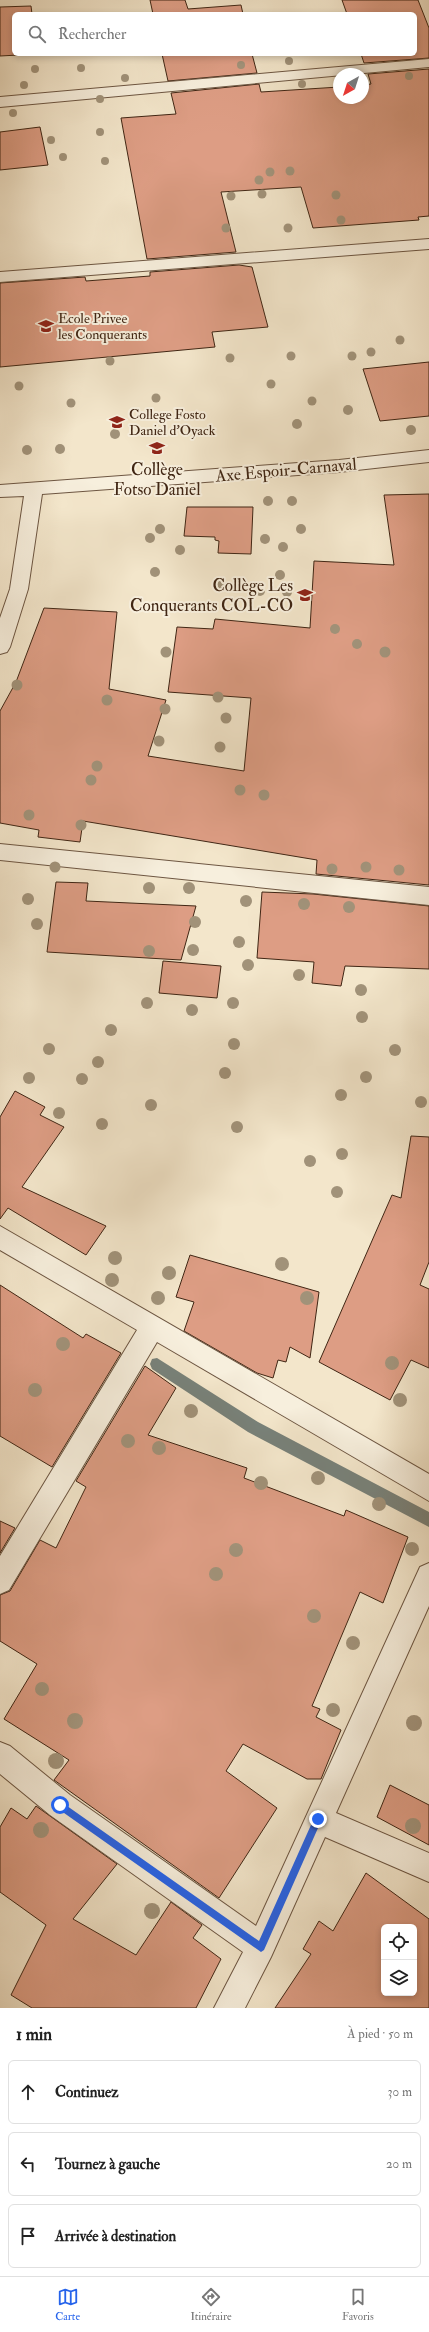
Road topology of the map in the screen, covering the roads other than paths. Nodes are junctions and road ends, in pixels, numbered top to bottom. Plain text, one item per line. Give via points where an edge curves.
1 (429, 63) edge
2 (0, 102) edge
3 (429, 244) edge
4 (0, 277) edge
5 (429, 456) edge
6 (34, 488) junction
7 (0, 491) edge
8 (0, 647) edge
9 (0, 852) edge
10 (429, 896) edge
11 (0, 1238) edge
12 (152, 1327) junction
13 (429, 1488) edge
14 (429, 1576) edge
15 (0, 1581) edge
16 (0, 1756) edge
17 (318, 1819) junction
18 (429, 1868) edge
19 (261, 1947) junction
20 (229, 2008) edge

1 - 2 street
3 - 4 street
5 - 6 street, Axe Espoir-Carnaval via 339,466
6 - 7 street, Axe Espoir-Carnaval
6 - 8 street via 19,589
9 - 10 street
11 - 12 street
12 - 13 street
12 - 15 street
14 - 17 street
16 - 19 street via 60,1805
17 - 18 street
17 - 19 street
19 - 20 street

